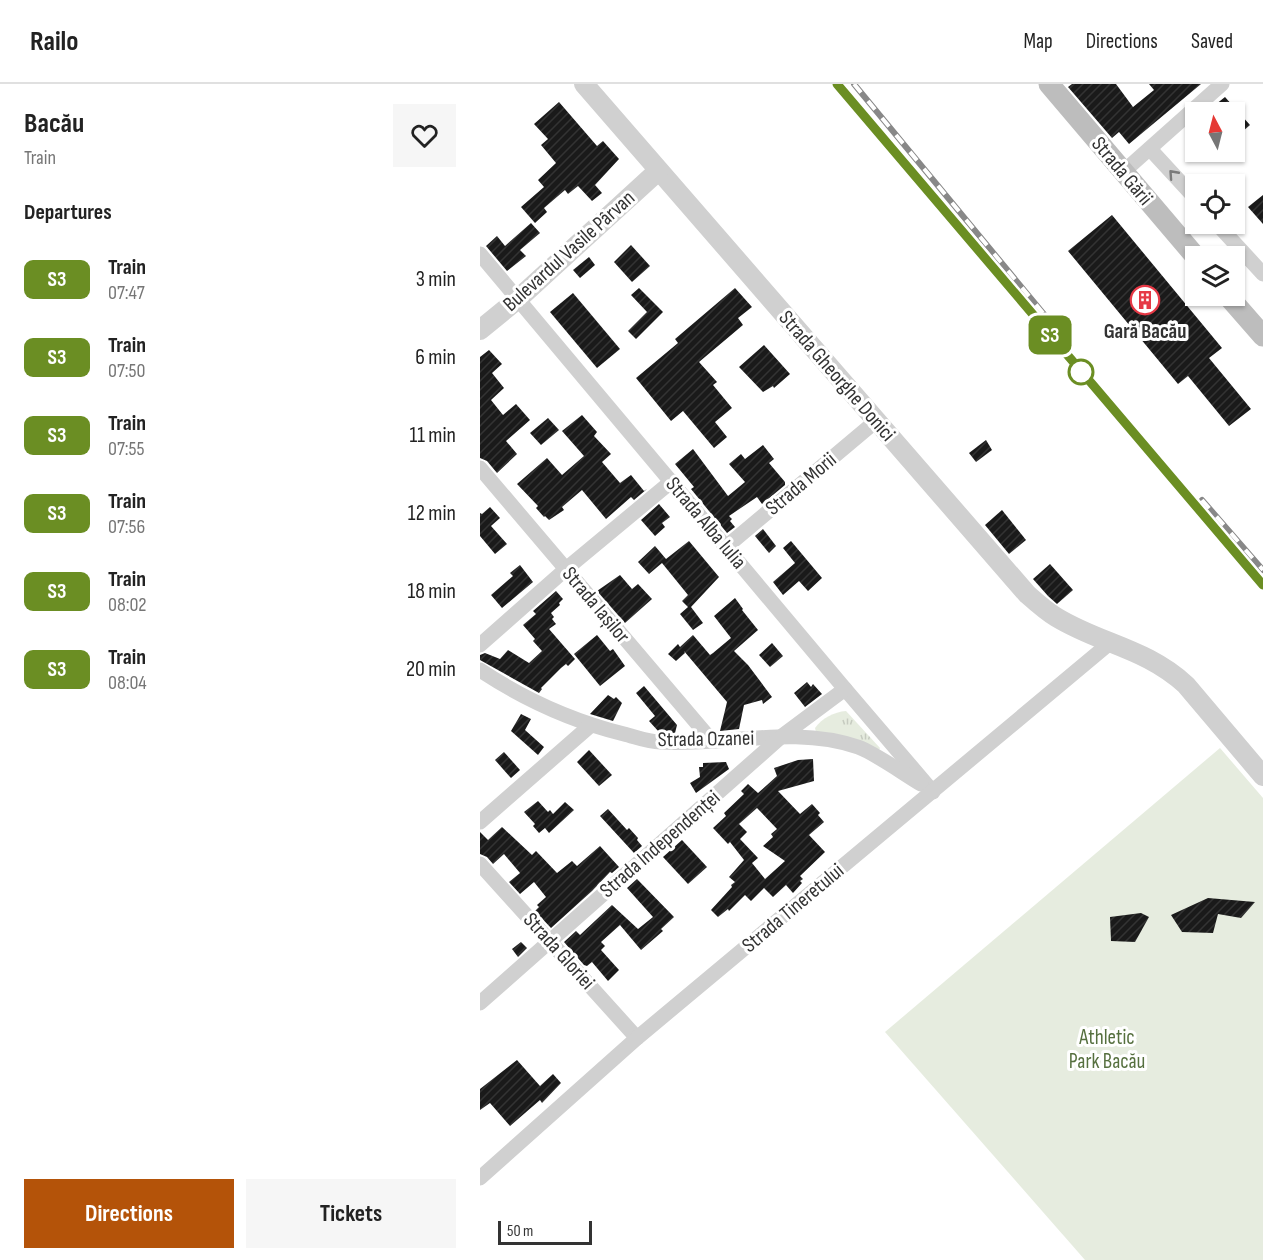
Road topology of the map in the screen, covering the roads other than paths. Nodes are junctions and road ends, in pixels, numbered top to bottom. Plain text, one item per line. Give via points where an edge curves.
1 (584, 84) edge
2 (1049, 84) edge
3 (1222, 84) edge
4 (1150, 149) junction
5 (658, 171) junction
6 (1122, 173) junction
7 (1185, 187) edge
8 (1226, 234) edge
9 (1186, 246) edge
10 (480, 254) edge
11 (1263, 274) edge
12 (518, 299) junction
13 (1237, 306) edge
14 (480, 330) edge
15 (1263, 336) edge
16 (876, 421) junction
17 (480, 468) edge
18 (672, 481) junction
19 (726, 547) junction
20 (566, 569) junction
21 (1111, 642) junction
22 (480, 645) edge
23 (480, 670) edge
24 (845, 689) junction
25 (591, 725) junction
26 (782, 736) junction
27 (712, 741) junction
28 (1263, 776) edge
29 (933, 792) junction
30 (480, 822) edge
31 (480, 864) edge
32 (550, 941) junction
33 (480, 1003) edge
34 (636, 1038) junction
35 (480, 1178) edge

1 - 5 street, Strada Gheorghe Donici
2 - 6 main road, Strada Gării
3 - 4 street
4 - 6 street
7 -> 4 street
5 - 12 street, Bulevardul Vasile Pârvan
5 - 16 street, Strada Gheorghe Donici
6 - 9 main road, Strada Gării
8 - 11 street
10 - 12 street, Strada Alba Iulia
12 - 14 street, Bulevardul Vasile Pârvan
12 - 18 street, Strada Alba Iulia
13 - 15 main road
16 - 19 street, Strada Morii
16 - 21 street, Strada Gheorghe Donici via 1027,594 1057,618
17 - 20 street, Strada Iașilor
18 - 19 street, Strada Alba Iulia
18 - 20 street
19 - 24 street, Strada Alba Iulia
20 - 22 street
20 - 27 street, Strada Iașilor
21 - 28 street, Strada Gheorghe Donici via 1172,672
21 - 29 street, Strada Tineretului
23 - 25 street, Strada Ozanei via 508,689
24 - 26 street, Strada Independenței
24 - 29 street, Strada Alba Iulia
25 - 27 street, Strada Ozanei via 658,742
25 - 30 street
26 - 27 street, Strada Ozanei
26 - 29 street, Strada Ozanei via 860,747
26 - 32 street, Strada Independenței
29 - 34 street, Strada Tineretului
31 - 32 street, Strada Gloriei
32 - 33 street, Strada Independenței
32 - 34 street, Strada Gloriei
34 - 35 street, Strada Tineretului

